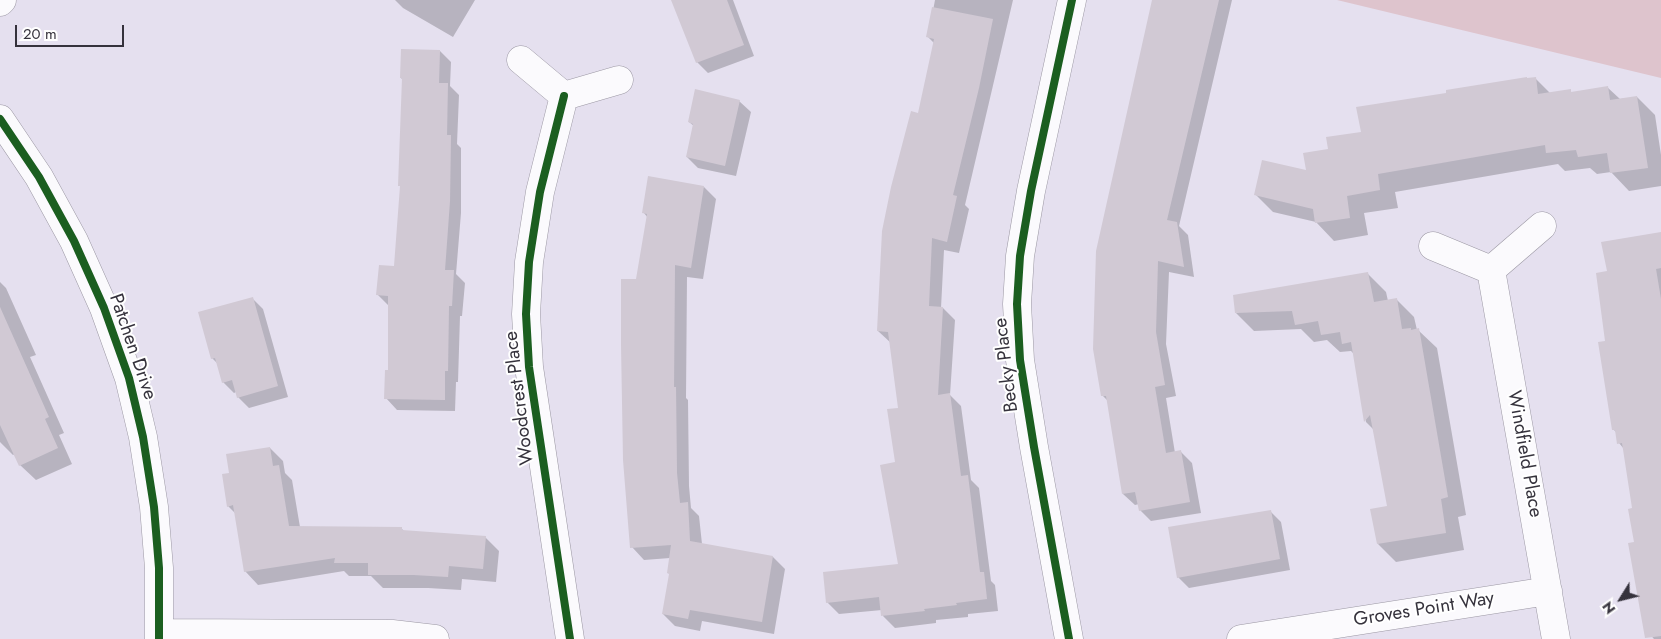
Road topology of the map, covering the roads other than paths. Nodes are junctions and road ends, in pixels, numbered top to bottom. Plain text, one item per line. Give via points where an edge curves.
1 (1072, 0) edge
2 (521, 60) dead end
3 (620, 80) dead end
4 (564, 96) junction
5 (0, 119) edge
6 (1542, 226) dead end
7 (1433, 246) dead end
8 (1491, 270) junction
9 (1548, 591) junction
10 (160, 636) edge
11 (435, 639) edge
12 (570, 639) edge
13 (1069, 639) edge
14 (1241, 639) edge
15 (1556, 639) edge

1 - 13 street, Becky Place via 1020,256 1017,304 1020,360
2 - 4 street
3 - 4 street
4 - 12 street, Woodcrest Place via 540,192 529,262 526,314 529,367
5 - 10 street, Patchen Drive via 39,177 74,241 104,308 129,378 143,437 154,507
6 - 8 street
7 - 8 street
8 - 9 street, Windfield Place
9 - 14 street, Groves Point Way
9 - 15 street, Windfield Place
10 - 11 street via 392,634

